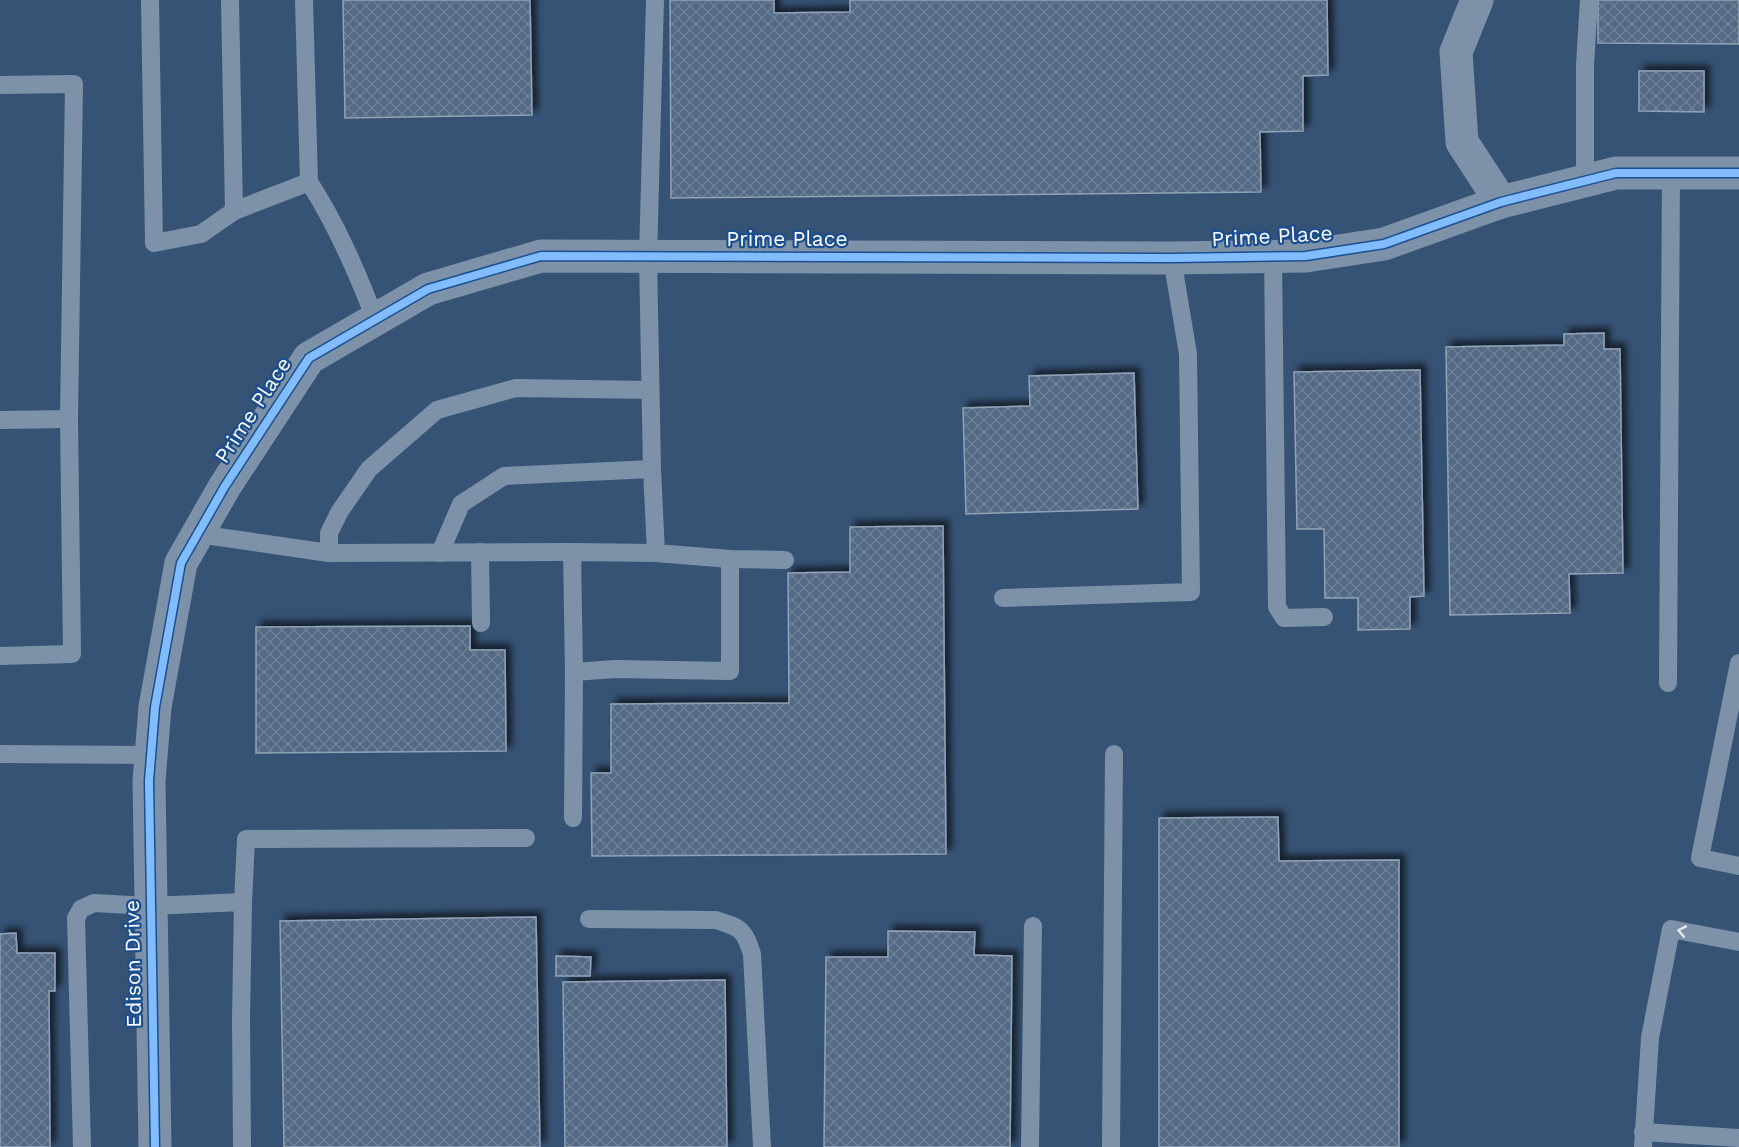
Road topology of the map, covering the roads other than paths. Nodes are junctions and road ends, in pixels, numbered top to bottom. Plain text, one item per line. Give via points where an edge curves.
1 (150, 0) edge
2 (230, 0) edge
3 (304, 0) edge
4 (655, 0) edge
5 (1477, 0) edge
6 (1589, 0) edge
7 (0, 85) edge
8 (1671, 173) junction
9 (1739, 173) edge
10 (1585, 181) junction
11 (309, 182) junction
12 (1501, 202) junction
13 (234, 212) junction
14 (1273, 256) junction
15 (648, 257) junction
16 (1172, 258) junction
17 (375, 319) junction
18 (650, 390) junction
19 (69, 419) junction
20 (0, 420) edge
21 (652, 469) junction
22 (198, 534) junction
23 (480, 552) junction
24 (572, 552) junction
25 (329, 553) junction
26 (440, 553) junction
27 (656, 553) junction
28 (729, 559) junction
29 (785, 560) dead end
30 (1003, 598) dead end
31 (1324, 617) dead end
32 (481, 623) dead end
33 (0, 656) edge
34 (1739, 663) edge
35 (574, 672) junction
36 (1668, 683) dead end
37 (0, 754) edge
38 (1114, 754) dead end
39 (150, 768) junction
40 (573, 818) dead end
41 (526, 838) dead end
42 (1739, 866) edge
43 (243, 902) junction
44 (150, 906) junction
45 (589, 919) dead end
46 (1033, 926) dead end
47 (1739, 942) edge
48 (1739, 1138) edge
49 (1643, 1139) edge
50 (82, 1147) edge
51 (155, 1147) edge
52 (242, 1147) edge
53 (762, 1147) edge
54 (1030, 1147) edge
55 (1111, 1147) edge

1 - 13 lane via 154,243 201,234
2 - 13 lane
3 - 11 lane
4 - 15 lane
5 - 12 street via 1456,52 1462,142
6 - 10 lane
7 - 19 lane via 74,84
8 - 9 street, Prime Place
8 - 10 street, Prime Place via 1616,173
8 - 36 lane
10 - 12 street, Prime Place
11 - 13 lane
11 - 17 lane via 326,208
12 - 14 street, Prime Place via 1384,244 1306,256
14 - 16 street, Prime Place
14 - 31 lane via 1277,607 1284,618
15 - 16 street, Prime Place
15 - 17 street, Prime Place via 541,256 428,289
15 - 18 lane
16 - 30 lane via 1188,354 1191,592
17 - 22 street, Prime Place via 309,358
18 - 21 lane
18 - 25 lane via 516,388 437,410 369,469 329,533
19 - 20 lane
19 - 33 lane via 72,654
21 - 26 lane via 504,476 460,504
21 - 27 lane
22 - 25 lane
22 - 39 street, Prime Place via 181,563 155,707
23 - 24 lane
23 - 26 lane
23 - 32 lane
24 - 27 lane
24 - 35 lane
25 - 26 lane
27 - 28 lane
28 - 29 lane
28 - 35 lane via 730,671
34 - 42 lane via 1700,858
35 - 40 lane
37 - 39 lane
38 - 55 lane
39 - 44 street, Edison Drive
41 - 43 lane via 246,839
43 - 44 lane
43 - 52 lane
44 - 50 lane via 94,903 81,909 76,918
44 - 51 street, Edison Drive
45 - 53 lane via 716,920 746,934 752,954
46 - 54 lane
47 -> 49 lane via 1671,929 1650,1038
48 - 49 lane

